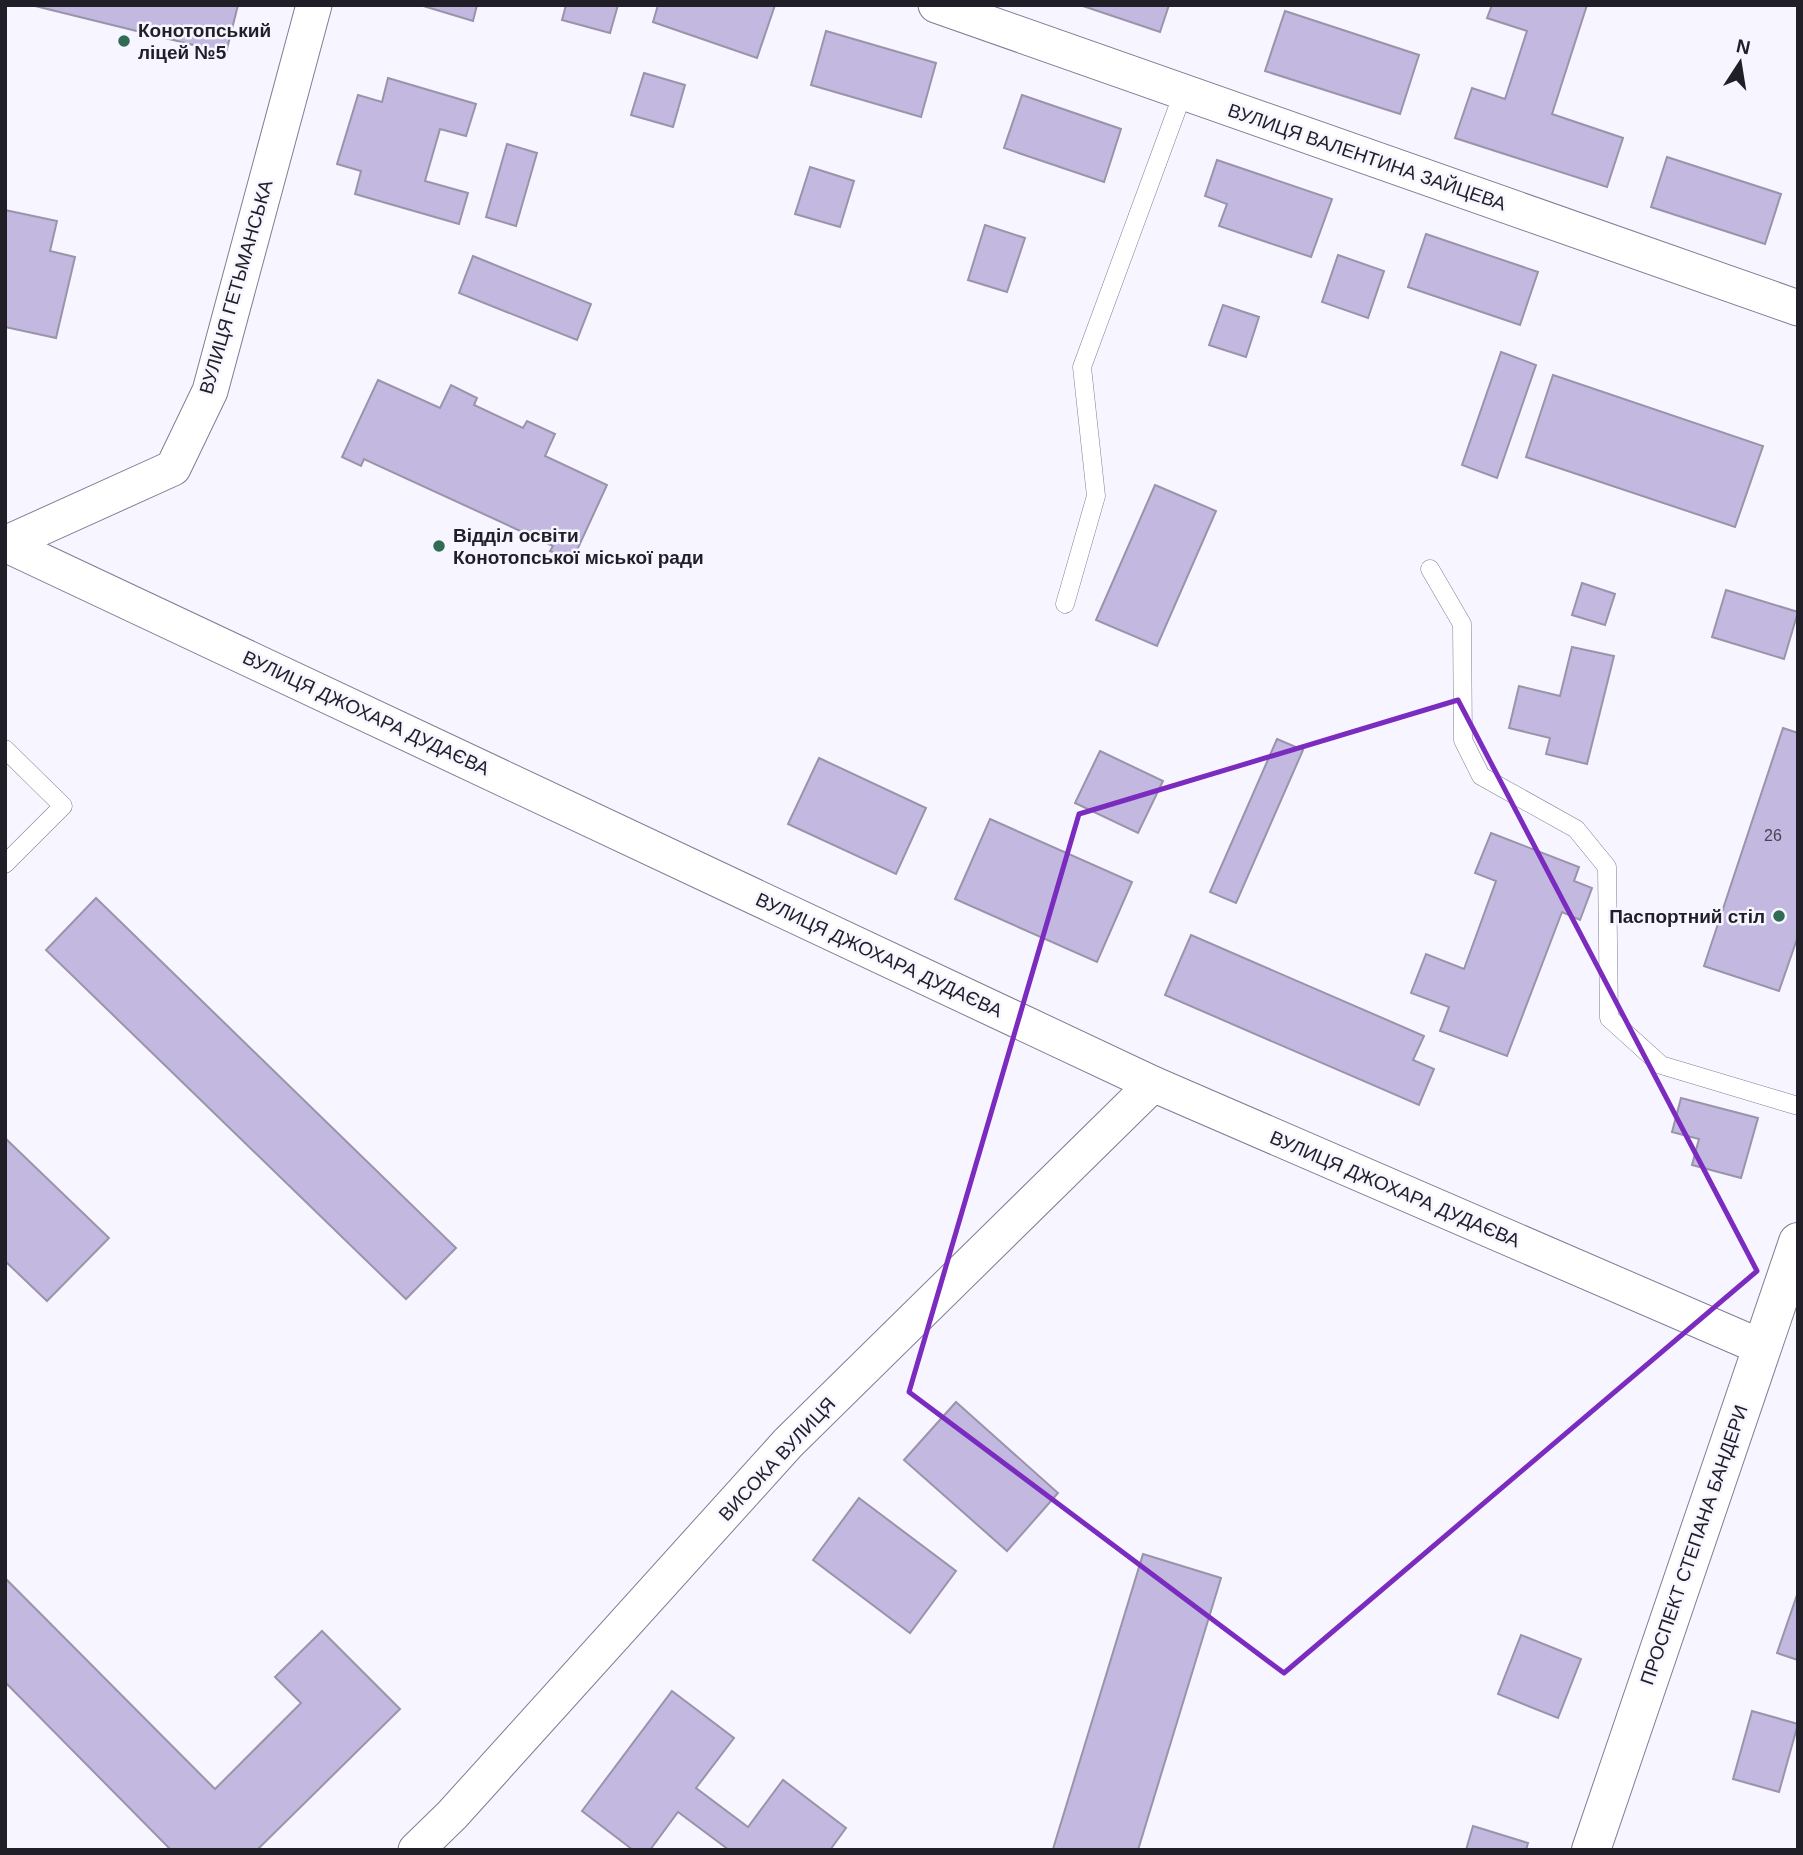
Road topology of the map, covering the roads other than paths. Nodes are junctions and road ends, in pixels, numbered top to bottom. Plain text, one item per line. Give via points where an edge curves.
1 (314, 5) edge
2 (936, 5) edge
3 (1183, 93) junction
4 (1798, 308) edge
5 (5, 544) edge
6 (1430, 569) dead end
7 (1065, 604) dead end
8 (5, 749) edge
9 (5, 864) edge
10 (1153, 1084) junction
11 (1798, 1106) edge
12 (1798, 1242) edge
13 (1761, 1347) junction
14 (416, 1850) edge
15 (1591, 1850) edge

1 - 5 street, ВУЛИЦЯ ГЕТЬМАНСЬКА via 210,391 173,468
2 - 3 street, ВУЛИЦЯ ВАЛЕНТИНА ЗАЙЦЕВА
3 - 4 street, ВУЛИЦЯ ВАЛЕНТИНА ЗАЙЦЕВА
3 - 7 lane via 1082,367 1096,496
5 - 10 street, ВУЛИЦЯ ДЖОХАРА ДУДАЄВА
6 - 11 lane via 1462,624 1463,740 1481,776 1576,829 1607,867 1609,1018 1661,1065
8 - 9 lane via 63,806
10 - 13 street, ВУЛИЦЯ ДЖОХАРА ДУДАЄВА
10 - 14 street, ВИСОКА ВУЛИЦЯ via 788,1443
12 - 13 main road, ПРОСПЕКТ СТЕПАНА БАНДЕРИ
13 - 15 main road, ПРОСПЕКТ СТЕПАНА БАНДЕРИ

